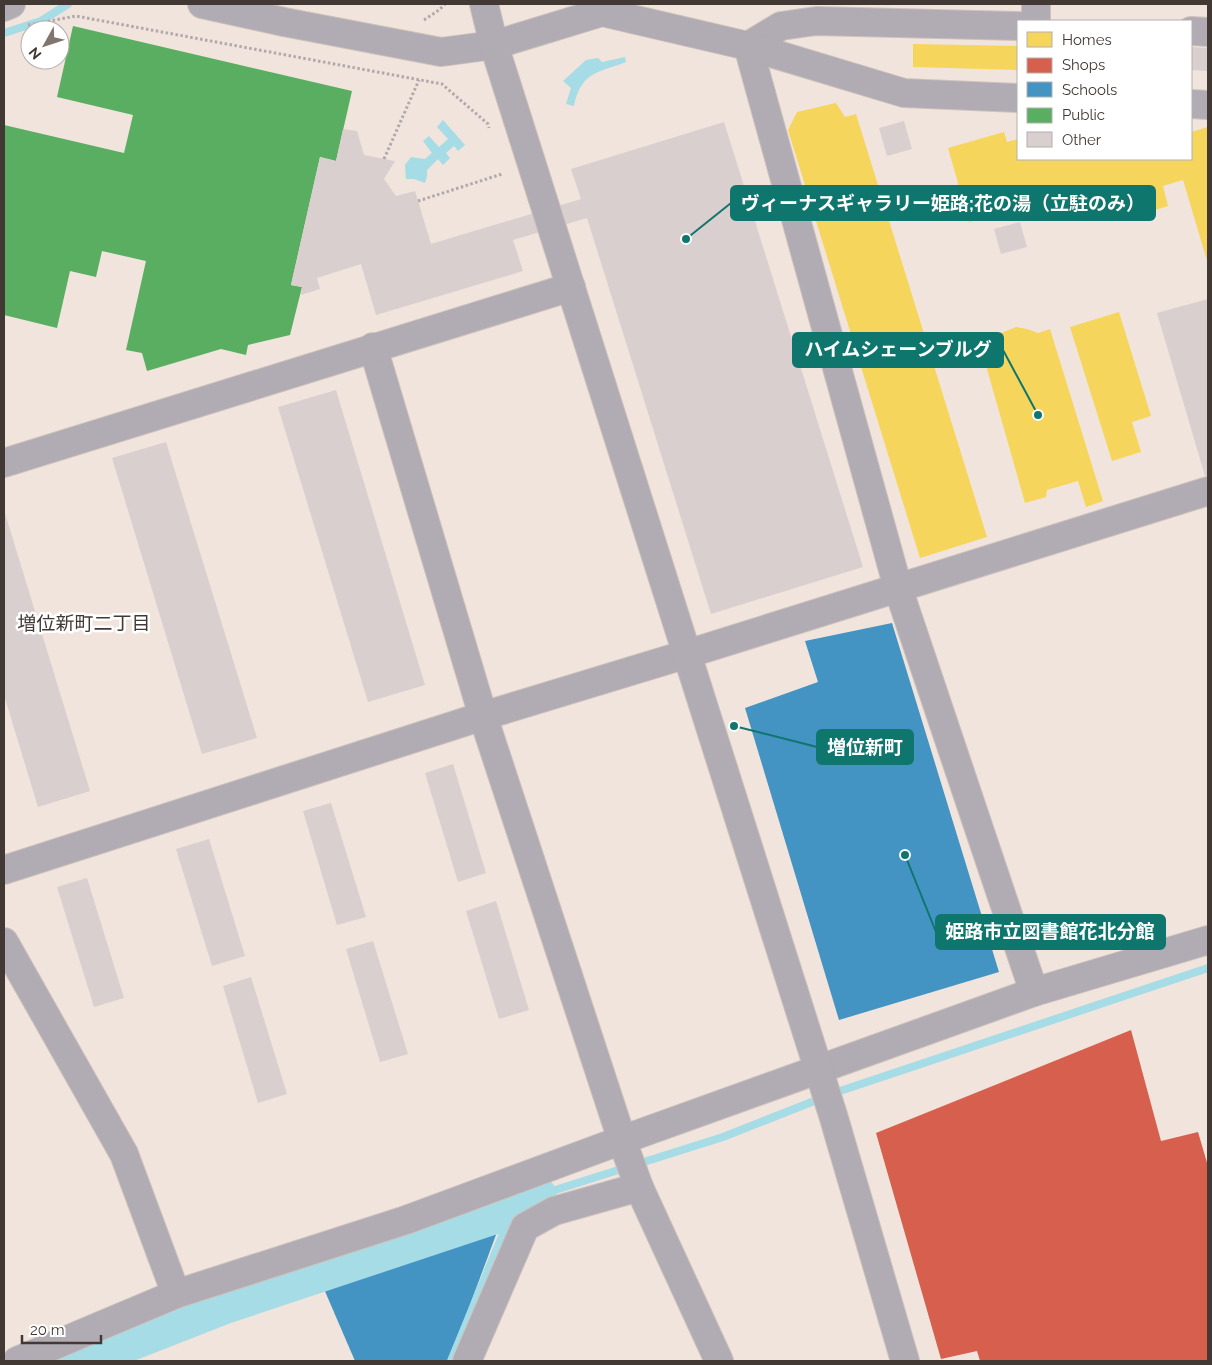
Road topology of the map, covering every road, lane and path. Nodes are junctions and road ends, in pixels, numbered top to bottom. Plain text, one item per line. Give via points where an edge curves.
1 (202, 4) edge
2 (484, 4) edge
3 (1036, 4) edge
4 (12, 12) edge
5 (285, 13) edge
6 (1036, 20) edge
7 (1017, 26) edge
8 (1192, 31) edge
9 (1208, 32) edge
10 (494, 45) junction
11 (748, 46) junction
12 (419, 80) junction
13 (1017, 98) edge
14 (1192, 104) edge
15 (1208, 105) edge
16 (491, 134) dead end
17 (384, 160) dead end
18 (506, 181) dead end
19 (418, 201) dead end
20 (570, 287) junction
21 (373, 347) junction
22 (4, 463) edge
23 (1208, 491) edge
24 (898, 588) junction
25 (687, 654) junction
26 (483, 716) junction
27 (4, 870) edge
28 (1208, 940) edge
29 (4, 942) edge
30 (1034, 992) junction
31 (818, 1070) junction
32 (622, 1140) junction
33 (639, 1187) junction
34 (176, 1294) junction
35 (17, 1361) edge
36 (467, 1361) edge
37 (718, 1361) edge
38 (905, 1361) edge

1 - 5 street
2 - 10 street
3 - 6 street
4 - 12 path via 76,16
5 - 10 street via 441,52
7 - 11 street via 816,21 781,26
8 - 9 street
10 - 11 street via 602,12
10 - 20 street
11 - 13 street via 904,93
11 - 24 street
12 - 16 path via 442,84 488,124
12 - 17 path
14 - 15 street
18 - 19 path via 503,173
20 - 21 street
20 - 25 street
21 - 22 street
21 - 26 street
23 - 24 street
24 - 25 street
24 - 30 street
25 - 26 street
25 - 31 street
26 - 27 street
26 - 32 street
28 - 30 street
29 - 34 street via 124,1154
30 - 31 street
31 - 32 street
31 - 38 street
32 - 33 street
32 - 34 street via 406,1220
33 - 36 street via 554,1210 525,1227
33 - 37 street
34 - 35 street

